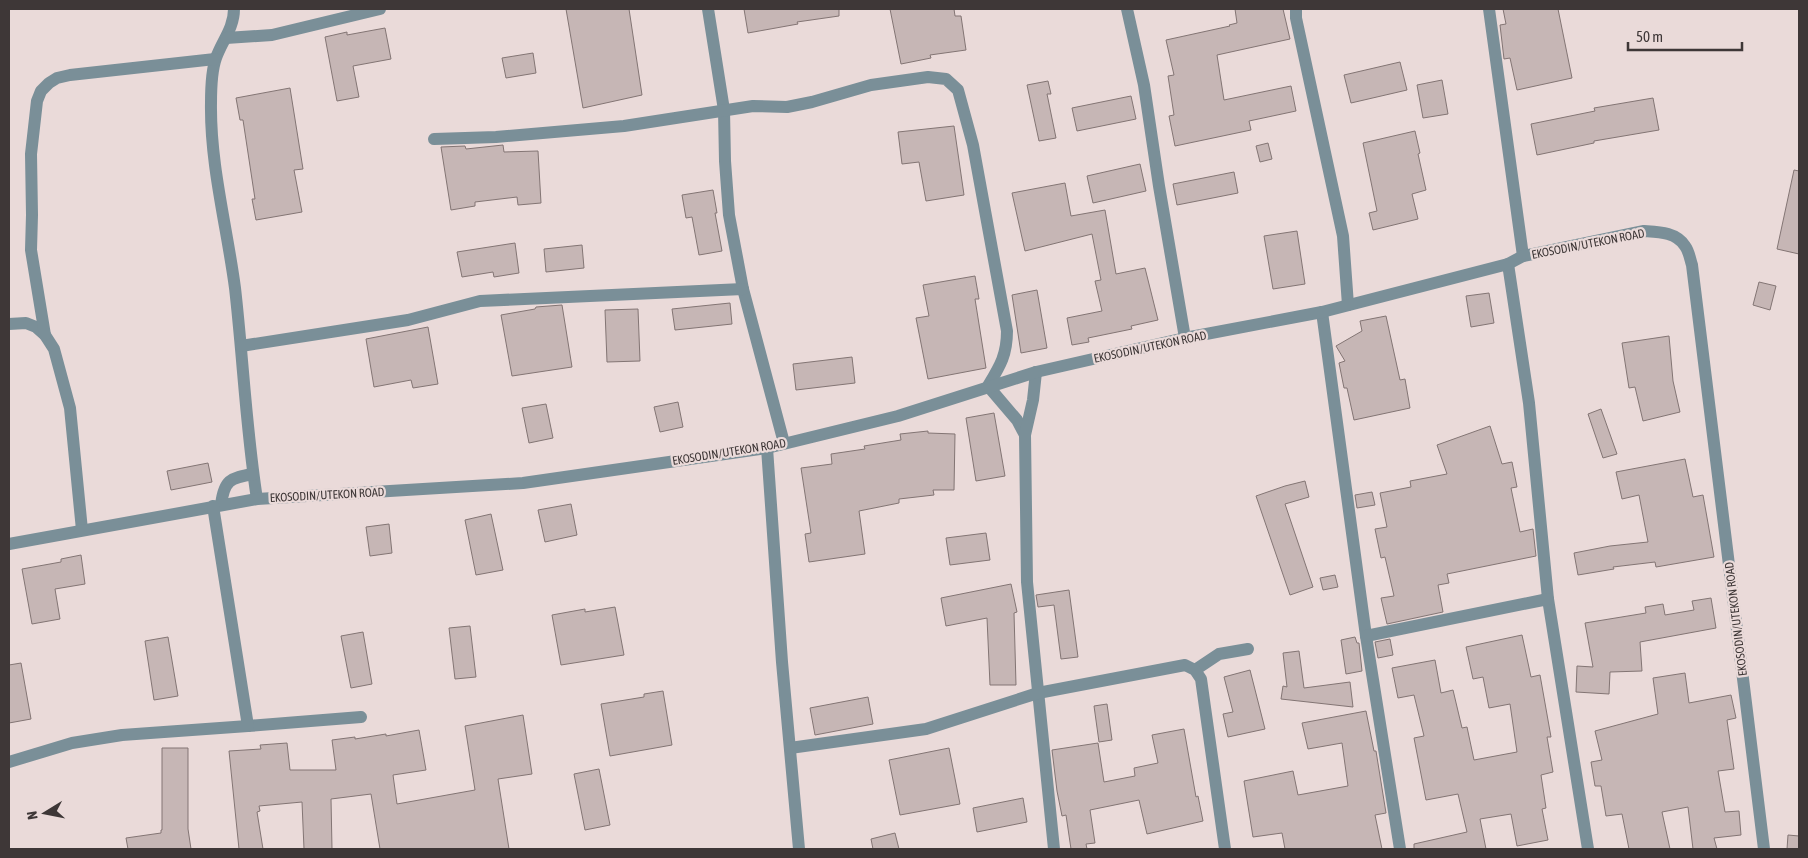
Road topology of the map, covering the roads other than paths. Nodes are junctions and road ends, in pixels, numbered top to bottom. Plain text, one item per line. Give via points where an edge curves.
1 (234, 9) edge
2 (380, 9) edge
3 (708, 9) edge
4 (1127, 9) edge
5 (1296, 9) edge
6 (1489, 9) edge
7 (226, 38) junction
8 (215, 59) junction
9 (724, 110) junction
10 (434, 139) dead end
11 (1523, 256) junction
12 (1508, 264) junction
13 (743, 289) junction
14 (1348, 305) junction
15 (1322, 312) junction
16 (9, 324) edge
17 (45, 335) junction
18 (1185, 338) junction
19 (241, 346) junction
20 (1036, 372) junction
21 (988, 386) junction
22 (1025, 435) junction
23 (784, 444) junction
24 (767, 448) junction
25 (253, 474) junction
26 (257, 499) junction
27 (217, 506) junction
28 (82, 530) junction
29 (9, 544) edge
30 (1548, 599) junction
31 (1366, 636) junction
32 (1248, 649) dead end
33 (1195, 670) junction
34 (1038, 693) junction
35 (361, 717) dead end
36 (248, 726) junction
37 (790, 748) junction
38 (9, 762) edge
39 (799, 849) edge
40 (1054, 849) edge
41 (1225, 849) edge
42 (1400, 849) edge
43 (1588, 849) edge
44 (1764, 849) edge

1 - 7 street
2 - 7 street via 272,35
3 - 9 street
4 - 18 street via 1144,85
5 - 14 street via 1343,236
6 - 11 street
7 - 8 street
8 - 17 street via 57,78 41,91 31,154 31,250
8 - 19 street via 211,123
9 - 10 street via 624,126
9 - 13 street via 730,215
9 - 21 street via 812,102 871,85 928,77 946,79 958,90 973,145 1007,330 1004,359
11 - 12 street, EKOSODIN/UTEKON ROAD
11 - 44 street, EKOSODIN/UTEKON ROAD via 1644,231 1675,236 1685,246 1692,265
12 - 14 street, EKOSODIN/UTEKON ROAD
12 - 30 street via 1529,403
13 - 19 street via 480,301 408,320
13 - 23 street
14 - 15 street, EKOSODIN/UTEKON ROAD
15 - 18 street, EKOSODIN/UTEKON ROAD
15 - 31 street
16 - 17 street via 26,323
17 - 28 street via 54,349 70,408
18 - 20 street, EKOSODIN/UTEKON ROAD
19 - 25 street
20 - 21 street, EKOSODIN/UTEKON ROAD
20 - 22 street via 1034,400
21 - 22 street via 1017,420
21 - 23 street, EKOSODIN/UTEKON ROAD via 898,416
22 - 34 street via 1027,582
23 - 24 street, EKOSODIN/UTEKON ROAD
24 - 26 street, EKOSODIN/UTEKON ROAD via 523,483
24 - 37 street
25 - 26 street
25 - 27 street via 228,482
26 - 27 street, EKOSODIN/UTEKON ROAD
27 - 28 street, EKOSODIN/UTEKON ROAD
27 - 36 street
28 - 29 street, EKOSODIN/UTEKON ROAD
30 - 31 street
30 - 43 street
31 - 42 street
32 - 33 street via 1219,654
33 - 34 street via 1184,665
33 - 41 street via 1201,679
34 - 37 street via 926,729
34 - 40 street
35 - 36 street
36 - 38 street via 122,735 72,743
37 - 39 street

